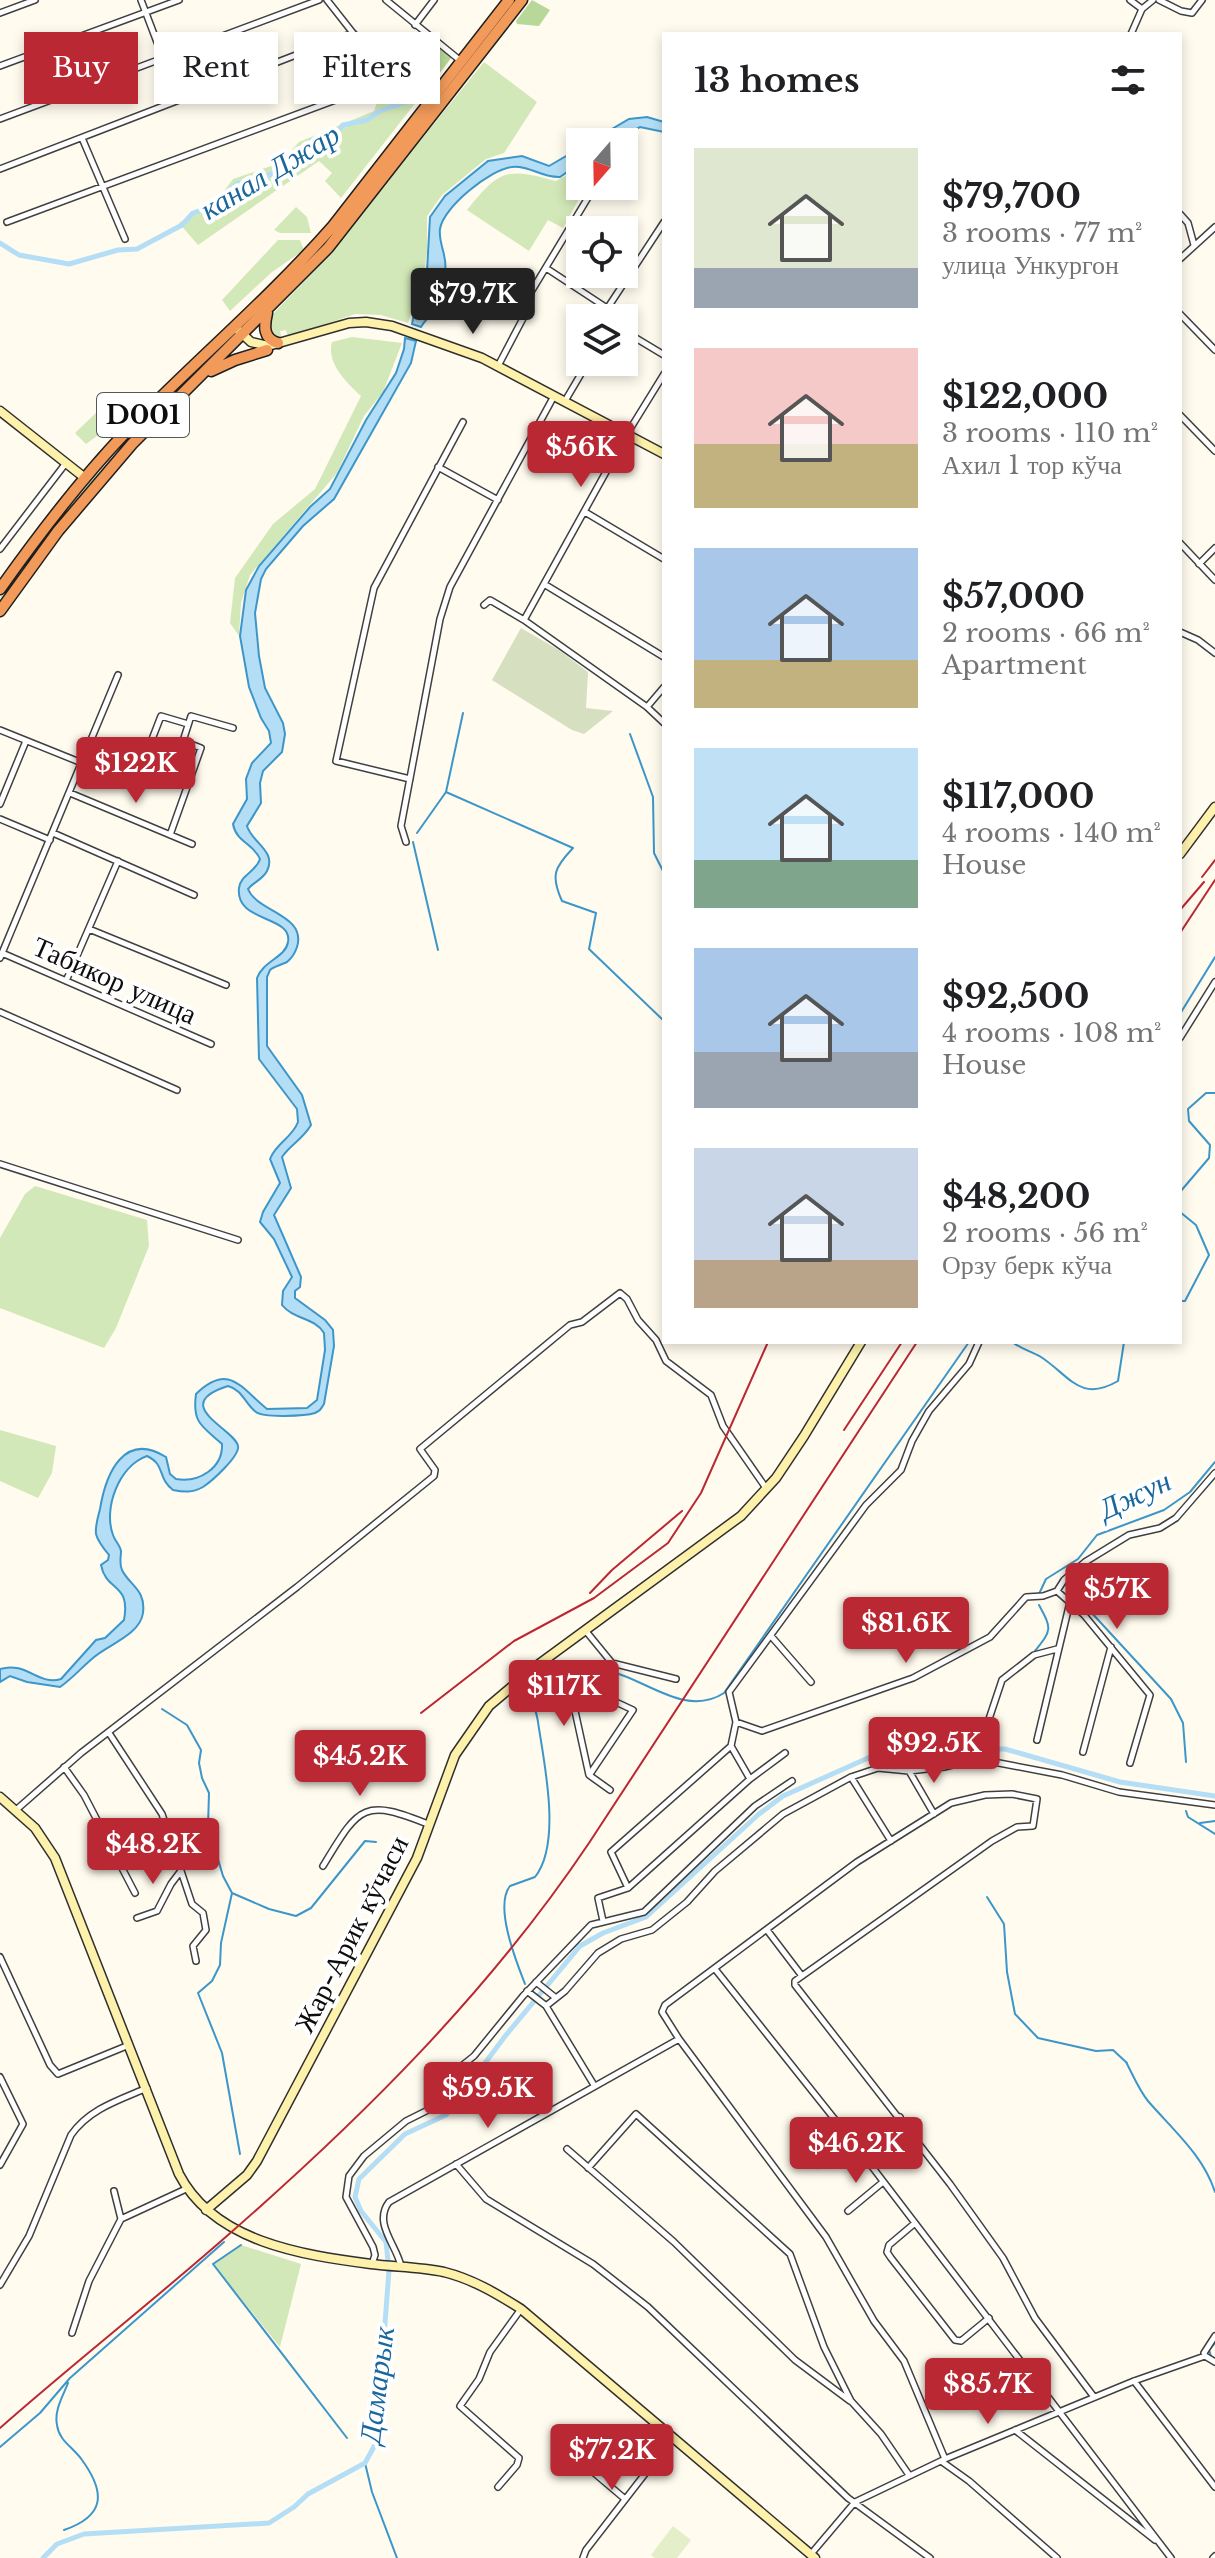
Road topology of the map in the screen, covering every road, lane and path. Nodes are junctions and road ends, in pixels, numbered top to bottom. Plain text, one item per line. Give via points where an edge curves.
1 (35, 0) edge
2 (141, 0) edge
3 (179, 0) edge
4 (319, 0) edge
5 (327, 0) edge
6 (386, 0) edge
7 (434, 0) edge
8 (509, 0) edge
9 (522, 0) edge
10 (1130, 0) edge
11 (1156, 0) edge
12 (1202, 0) edge
13 (1142, 9) junction
14 (145, 12) junction
15 (0, 13) edge
16 (415, 25) junction
17 (231, 32) edge
18 (352, 32) edge
19 (1132, 32) edge
20 (154, 36) edge
21 (154, 60) edge
22 (462, 62) junction
23 (0, 66) edge
24 (441, 88) joint
25 (169, 104) edge
26 (324, 104) edge
27 (0, 119) edge
28 (82, 138) junction
29 (0, 169) edge
30 (103, 186) junction
31 (587, 200) edge
32 (1182, 216) edge
33 (7, 222) dead end
34 (662, 225) edge
35 (1214, 229) edge
36 (125, 239) dead end
37 (1195, 246) junction
38 (1182, 257) edge
39 (309, 261) junction
40 (546, 268) junction
41 (601, 304) edge
42 (610, 304) edge
43 (267, 311) junction
44 (1182, 316) edge
45 (400, 330) junction
46 (236, 333) junction
47 (638, 339) edge
48 (278, 343) junction
49 (267, 350) junction
50 (1215, 350) edge
51 (662, 354) edge
52 (498, 366) junction
53 (202, 375) junction
54 (580, 376) edge
55 (662, 377) edge
56 (555, 395) junction
57 (565, 401) junction
58 (0, 411) edge
59 (1182, 417) edge
60 (463, 422) dead end
61 (627, 434) junction
62 (1215, 451) edge
63 (662, 453) edge
64 (66, 463) junction
65 (438, 467) junction
66 (85, 478) junction
67 (498, 500) junction
68 (585, 512) junction
69 (1182, 545) edge
70 (0, 548) edge
71 (1215, 548) edge
72 (662, 558) edge
73 (1199, 564) junction
74 (1215, 580) edge
75 (544, 584) junction
76 (0, 589) edge
77 (484, 605) dead end
78 (0, 611) edge
79 (524, 620) junction
80 (1182, 633) edge
81 (1215, 653) edge
82 (662, 656) edge
83 (118, 675) dead end
84 (662, 689) edge
85 (647, 707) junction
86 (662, 721) edge
87 (188, 724) junction
88 (233, 728) dead end
89 (0, 730) edge
90 (26, 741) junction
91 (87, 751) junction
92 (82, 763) junction
93 (139, 773) junction
94 (156, 779) dead end
95 (410, 779) junction
96 (70, 793) junction
97 (0, 804) edge
98 (1215, 807) edge
99 (0, 819) edge
100 (170, 835) junction
101 (51, 837) junction
102 (406, 842) dead end
103 (192, 844) dead end
104 (1182, 851) edge
105 (118, 861) junction
106 (194, 895) dead end
107 (89, 929) junction
108 (1, 955) edge
109 (66, 981) junction
110 (1215, 982) edge
111 (226, 985) dead end
112 (0, 1012) edge
113 (1182, 1035) edge
114 (211, 1044) dead end
115 (177, 1090) dead end
116 (0, 1164) edge
117 (238, 1240) dead end
118 (860, 1344) edge
119 (978, 1344) edge
120 (1215, 1473) edge
121 (767, 1488) junction
122 (1057, 1591) junction
123 (1070, 1602) junction
124 (585, 1630) junction
125 (771, 1636) junction
126 (1111, 1647) junction
127 (1057, 1649) junction
128 (612, 1663) junction
129 (676, 1679) dead end
130 (811, 1682) dead end
131 (603, 1696) junction
132 (736, 1722) junction
133 (986, 1728) dead end
134 (109, 1733) junction
135 (1037, 1740) dead end
136 (731, 1746) junction
137 (1083, 1752) dead end
138 (785, 1753) dead end
139 (1130, 1763) dead end
140 (64, 1767) junction
141 (909, 1771) junction
142 (589, 1775) junction
143 (851, 1777) junction
144 (750, 1779) junction
145 (792, 1781) dead end
146 (610, 1790) dead end
147 (0, 1797) edge
148 (1215, 1805) edge
149 (16, 1810) junction
150 (934, 1814) junction
151 (431, 1825) junction
152 (891, 1841) junction
153 (323, 1866) dead end
154 (181, 1871) junction
155 (628, 1888) junction
156 (135, 1893) dead end
157 (137, 1918) dead end
158 (603, 1921) junction
159 (767, 1930) junction
160 (0, 1957) edge
161 (196, 1961) dead end
162 (715, 1969) junction
163 (802, 1976) junction
164 (536, 1982) junction
165 (527, 1991) junction
166 (557, 1998) junction
167 (546, 2006) junction
168 (679, 2039) junction
169 (130, 2045) junction
170 (0, 2077) edge
171 (594, 2085) junction
172 (147, 2088) junction
173 (0, 2090) edge
174 (8, 2096) junction
175 (900, 2117) junction
176 (852, 2141) junction
177 (567, 2149) dead end
178 (860, 2151) junction
179 (3, 2154) edge
180 (456, 2164) junction
181 (0, 2165) edge
182 (818, 2165) dead end
183 (588, 2168) junction
184 (883, 2182) junction
185 (186, 2189) junction
186 (114, 2191) dead end
187 (206, 2210) junction
188 (848, 2211) dead end
189 (121, 2219) junction
190 (915, 2223) junction
191 (377, 2264) junction
192 (398, 2266) junction
193 (0, 2285) edge
194 (521, 2309) junction
195 (989, 2318) junction
196 (72, 2333) dead end
197 (1215, 2336) edge
198 (1205, 2356) junction
199 (1215, 2362) edge
200 (1134, 2381) junction
201 (1094, 2397) junction
202 (851, 2401) junction
203 (1061, 2411) junction
204 (1015, 2430) junction
205 (672, 2439) junction
206 (585, 2447) dead end
207 (943, 2460) junction
208 (909, 2475) junction
209 (498, 2487) dead end
210 (1215, 2487) edge
211 (625, 2499) junction
212 (855, 2502) junction
213 (1162, 2546) junction
214 (812, 2557) edge
215 (583, 2558) edge
216 (930, 2558) edge
217 (1057, 2558) edge
218 (1171, 2558) edge

1 - 15 street
2 - 14 street
3 - 14 street
4 - 17 street
5 - 18 street
6 - 16 street
7 - 16 street
8 - 22 highway, D001
9 - 39 highway, D001
10 - 13 street
11 - 12 street via 1192,13
11 - 13 street
13 - 19 street
14 - 20 street
14 - 23 street
16 - 22 street
21 - 27 street
22 - 24 highway, D001
24 - 39 highway, D001
25 - 28 street
26 - 30 street
28 - 29 street
28 - 30 street
30 - 33 street
30 - 36 street
31 - 40 street
32 - 37 street
34 - 42 street
35 - 37 street
37 - 38 street
39 - 43 highway, D001
39 - 46 highway, D001
40 - 41 street
40 - 52 street
43 - 46 highway, D001
43 - 48 highway via 266,332
44 - 50 street
45 - 48 main road via 353,322
45 - 49 main road via 350,326
45 - 52 main road
46 - 48 main road via 259,345
46 - 49 main road via 252,348
46 - 53 highway, D001
46 - 66 highway, D001 via 135,423
47 - 51 street
49 - 53 highway
52 - 56 main road
53 - 78 highway, D001 via 98,483
54 - 57 street
55 - 61 street
56 - 57 main road
56 - 67 street
57 - 61 main road
58 - 64 main road
59 - 62 street
60 - 65 street
61 - 63 main road
61 - 68 street
64 - 66 main road
64 - 70 street
65 - 67 street
65 - 95 street via 374,588 336,761
66 - 76 highway, D001
67 - 95 street via 450,587
68 - 72 street
68 - 75 street
69 - 73 street
71 - 73 street
73 - 74 street
75 - 79 street
75 - 82 street
77 - 79 street via 490,600
79 - 85 street
80 - 81 street
83 - 91 street
84 - 85 street
85 - 86 street
87 - 88 street via 191,716
87 - 93 street via 161,716
87 - 100 street via 183,741 201,748
89 - 90 street
90 - 92 street
90 - 97 street
91 - 92 street
91 - 93 street
92 - 96 street
93 - 94 street
95 - 102 street via 401,826
96 - 100 street
96 - 101 street
98 - 104 main road
99 - 101 street
100 - 103 street
101 - 105 street
101 - 108 street
105 - 106 street
105 - 107 street
107 - 109 street
107 - 111 street
108 - 109 street, Табикор улица
109 - 114 street, Табикор улица
110 - 113 street
112 - 115 street
116 - 117 street
118 - 121 main road, Жар-Арик кўчаси
119 - 125 street via 969,1364 929,1411 901,1470 866,1505
120 - 122 street via 1176,1518 1129,1535 1096,1555
121 - 124 main road, Жар-Арик кўчаси via 732,1523
121 - 134 street via 723,1426 711,1395 666,1361 620,1293 570,1325 420,1449 434,1476
122 - 123 street
122 - 132 street via 1026,1597 990,1637 913,1678 762,1731
123 - 126 street
123 - 127 street
124 - 128 street
124 - 151 main road, Жар-Арик кўчаси via 500,1695 471,1729 449,1767
125 - 130 street
125 - 132 street via 729,1692
126 - 137 street
126 - 139 street via 1150,1695
127 - 133 street via 1034,1655 1002,1680
127 - 135 street
128 - 129 street
128 - 131 street
131 - 142 street via 580,1700 575,1711
131 - 142 street via 633,1710
132 - 136 street
134 - 140 street
134 - 154 street via 162,1814
136 - 144 street
136 - 155 street via 611,1852
138 - 144 street
140 - 149 street
140 - 156 street
141 - 143 street via 878,1768
141 - 148 street via 978,1759 1119,1792
141 - 150 street
142 - 146 street
143 - 152 street
143 - 166 street via 783,1814 652,1930 598,1953
144 - 155 street
145 - 158 street via 755,1806 644,1912
147 - 149 main road
149 - 169 main road via 55,1858
150 - 152 street
150 - 163 street via 951,1803 985,1795 1038,1800 1033,1826 999,1836
151 - 153 street via 378,1808 361,1814 349,1823
151 - 187 main road, Жар-Арик кўчаси via 257,2161
152 - 159 street
154 - 157 street via 157,1911
154 - 161 street via 206,1930 193,1946
155 - 158 street via 598,1898
158 - 164 street via 591,1925
159 - 162 street
159 - 163 street
160 - 169 street via 58,2074
162 - 168 street via 665,2005 662,2012
162 - 176 street
163 - 175 street via 795,1985
164 - 165 street
164 - 166 street
165 - 167 street
165 - 191 street via 459,2068 443,2097 364,2156 349,2176 346,2197
166 - 167 street
167 - 171 street
168 - 171 street
168 - 207 street via 826,2237 874,2321 904,2361
169 - 172 main road
170 - 174 street
171 - 180 street
172 - 185 main road
172 - 193 street via 79,2124 29,2236
173 - 174 street
174 - 179 street via 23,2124
175 - 178 street
175 - 201 street via 1003,2258 1035,2318
176 - 178 street
176 - 182 street
177 - 183 street
178 - 184 street
179 - 181 street
180 - 192 street via 384,2209 383,2225 397,2250
180 - 212 street via 486,2199 593,2264 648,2307
183 - 202 street via 674,2242 795,2360
183 - 202 street via 636,2114 790,2254 824,2347
184 - 188 street
184 - 190 street
185 - 187 main road
185 - 189 street
186 - 189 street
187 - 191 main road via 270,2243
189 - 196 street via 89,2281
190 - 195 street
190 - 195 street via 887,2252 955,2340 961,2341
191 - 192 main road
192 - 194 main road via 468,2279
194 - 205 main road
194 - 209 street via 460,2406 519,2458
195 - 203 street
197 - 198 street
198 - 199 street
198 - 200 street
200 - 201 street
200 - 210 street
201 - 203 street
202 - 208 street
203 - 204 street
203 - 213 street
204 - 207 street
204 - 213 street
205 - 211 street
205 - 214 main road
206 - 211 street via 592,2471
207 - 208 street
207 - 217 street
208 - 212 street
211 - 215 street
212 - 214 street
212 - 216 street
213 - 218 street

